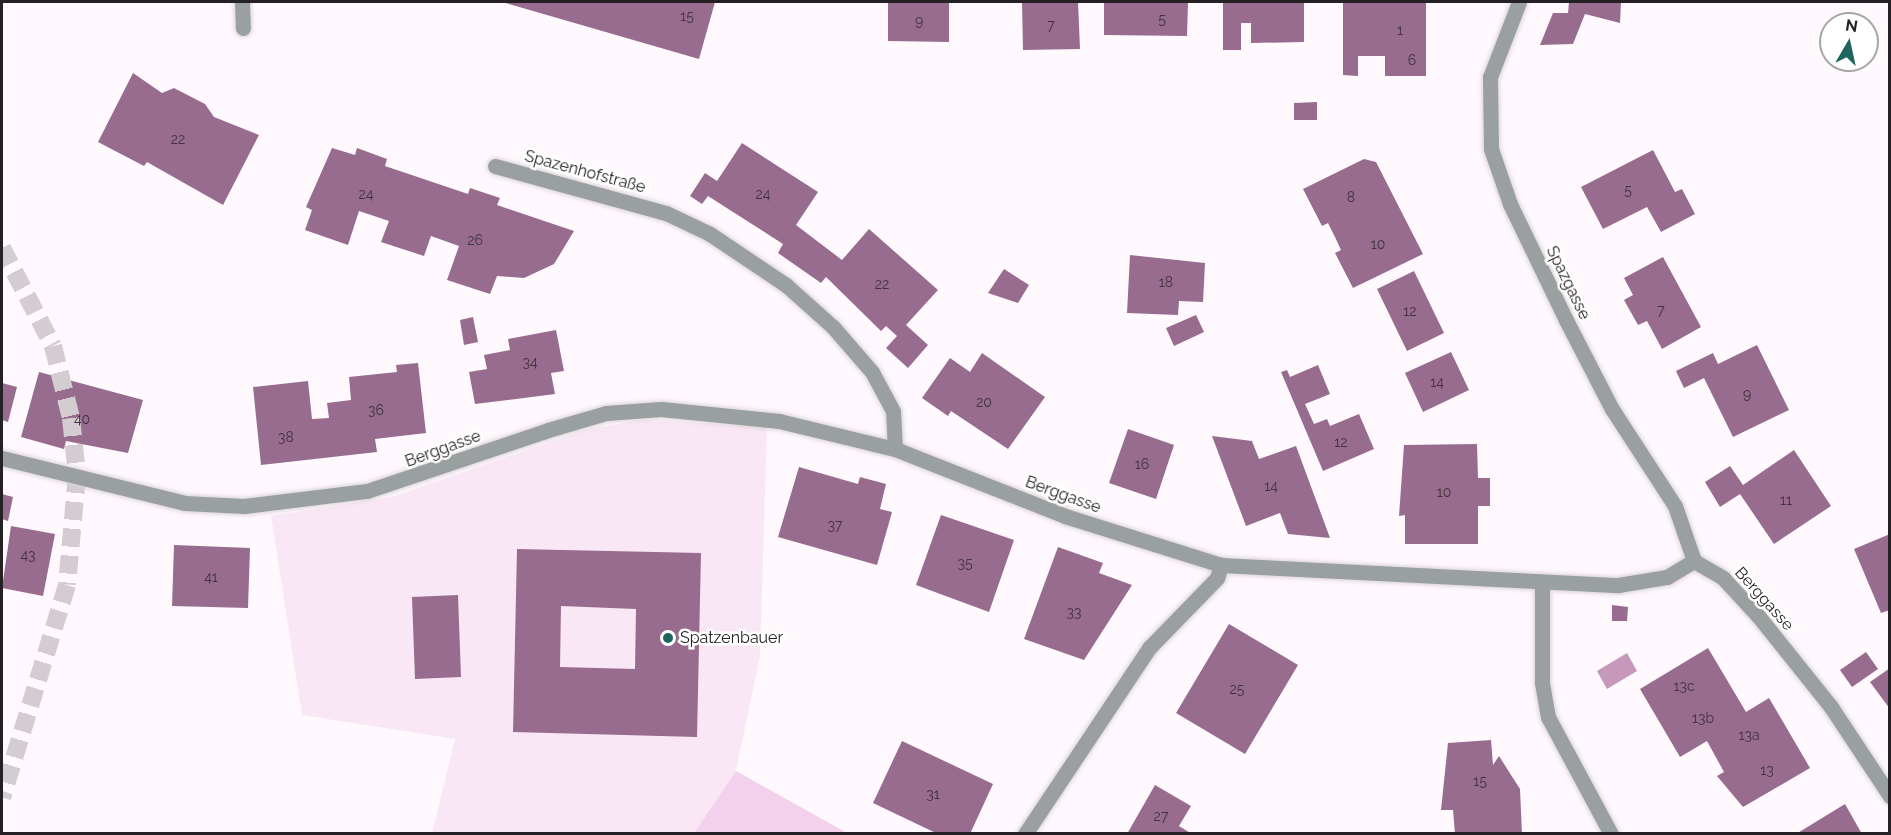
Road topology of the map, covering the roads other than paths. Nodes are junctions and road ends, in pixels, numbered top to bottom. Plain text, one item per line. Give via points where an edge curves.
1 (242, 2) edge
2 (1519, 2) edge
3 (243, 28) dead end
4 (495, 166) dead end
5 (895, 449) junction
6 (2, 458) edge
7 (1694, 561) junction
8 (1221, 565) junction
9 (1542, 583) junction
10 (1890, 796) edge
11 (1024, 834) edge
12 (1611, 834) edge

1 - 3 street
2 - 7 street, Spazgasse via 1490,77 1491,149 1509,204 1566,320 1612,409 1675,506
4 - 5 street, Spazenhofstraße via 666,213 710,234 786,285 833,327 872,372 893,411
5 - 6 street, Berggasse via 779,421 717,413 606,413 410,480 309,501 244,506 185,503
5 - 8 street, Berggasse via 1065,516
7 - 9 street, Berggasse via 1667,577 1618,585
7 - 10 street, Berggasse via 1723,578 1759,617 1830,707
8 - 9 street, Berggasse
8 - 11 street via 1217,578 1149,648
9 - 12 street via 1542,682 1548,717

